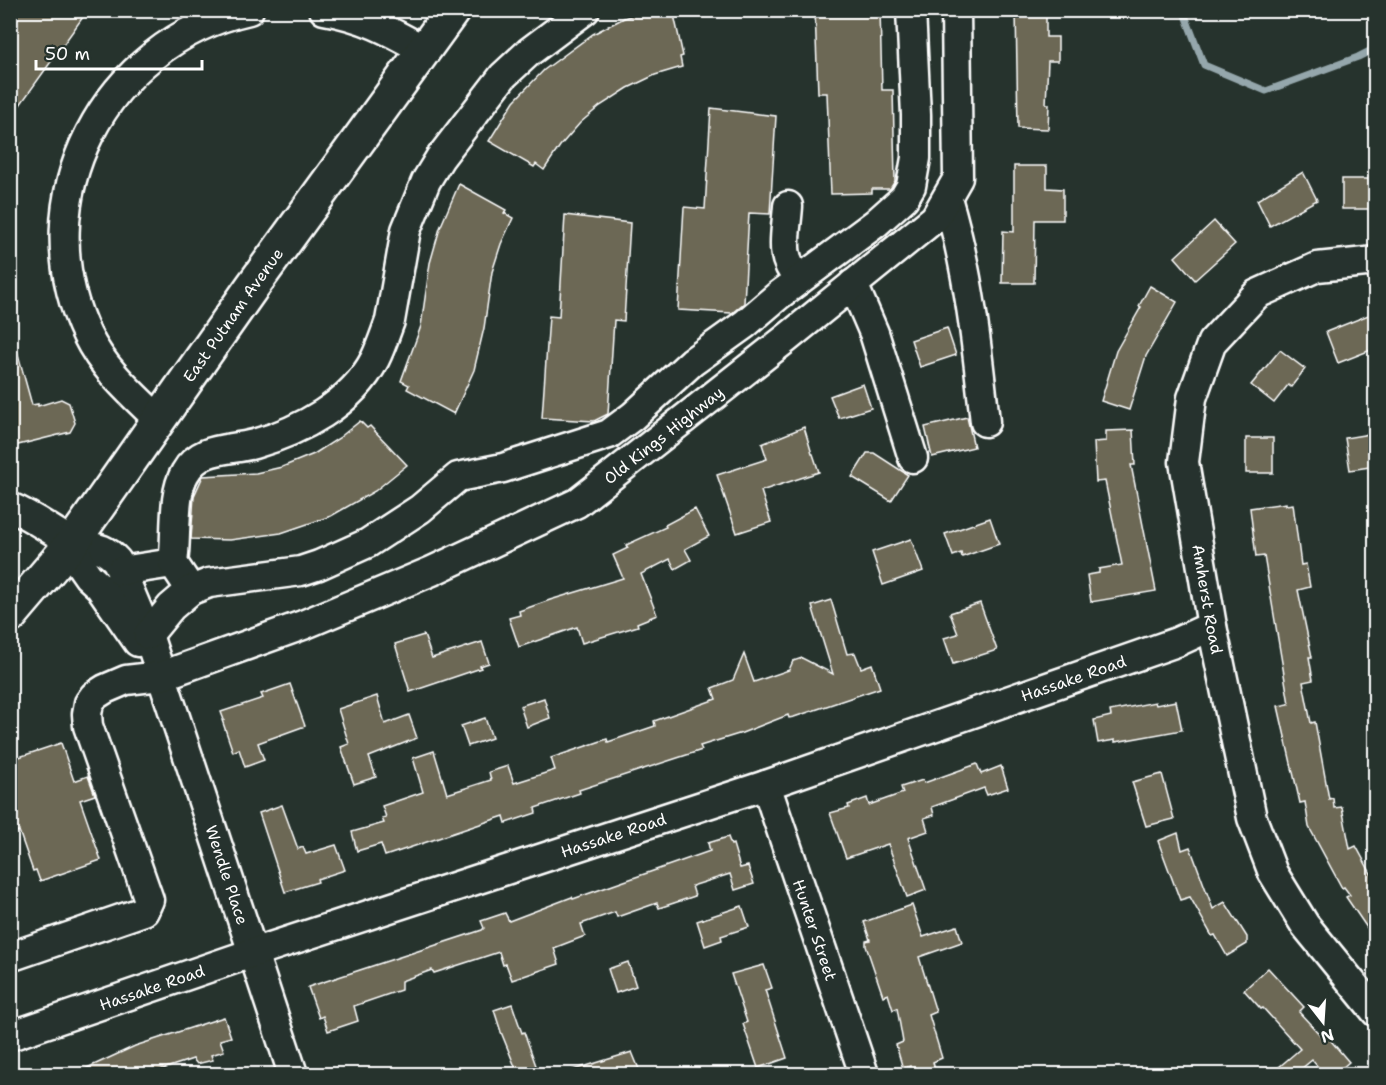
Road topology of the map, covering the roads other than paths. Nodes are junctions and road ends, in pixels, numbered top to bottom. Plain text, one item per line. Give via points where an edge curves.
1 (249, 10) edge
2 (324, 10) edge
3 (453, 10) edge
4 (585, 10) edge
5 (911, 10) edge
6 (956, 10) edge
7 (424, 50) junction
8 (947, 198) junction
9 (788, 206) dead end
10 (1376, 261) edge
11 (799, 280) junction
12 (853, 284) junction
13 (160, 420) junction
14 (985, 422) dead end
15 (913, 458) dead end
16 (10, 507) edge
17 (73, 542) junction
18 (173, 563) junction
19 (121, 571) junction
20 (191, 590) junction
21 (10, 616) edge
22 (1212, 626) junction
23 (148, 635) junction
24 (161, 676) junction
25 (766, 785) junction
26 (252, 953) junction
27 (10, 957) edge
28 (1376, 1012) edge
29 (10, 1036) edge
30 (293, 1074) edge
31 (864, 1074) edge

1 - 13 street via 202,25 157,51 140,66 121,85 90,130 69,187 66,272 75,308 104,363
2 - 7 street via 383,27
3 - 7 main road, East Putnam Avenue
4 - 18 street via 503,76 426,181 406,230 390,321 375,360 359,382 313,420 251,445 206,453 184,473 177,499
5 - 11 street via 916,158 911,186 904,198 876,223
6 - 8 street, Old Kings Highway via 958,178
7 - 13 main road, East Putnam Avenue
8 - 12 street, Old Kings Highway via 935,218
8 - 14 street via 974,316
9 - 11 street via 785,255
10 - 22 street, Amherst Road via 1317,267 1257,294 1212,342 1192,398 1184,462
11 - 20 street via 692,362 609,434 502,468 458,477 420,509 368,543 319,565 301,571 209,583
12 - 15 street via 874,333
12 - 24 street, Old Kings Highway via 577,503 432,571 303,625
13 - 17 main road, East Putnam Avenue
16 - 17 street
17 - 19 street, Wendle Place via 108,552
17 - 21 main road, East Putnam Avenue
17 - 24 street, Wendle Place via 81,566 100,587
18 - 19 street
18 - 20 street
19 - 23 street, Wendle Place
20 - 23 street
22 - 25 street, Hassake Road via 1177,642
22 - 28 street, Amherst Road via 1252,818 1273,873 1305,925
23 - 24 street, Wendle Place
24 - 26 street, Wendle Place
24 - 27 street, Old Kings Highway via 126,680 105,688 89,703 87,714 149,900 144,911
25 - 26 street, Hassake Road
25 - 31 street, Hunter Street
26 - 29 street, Hassake Road
26 - 30 street, Wendle Place

